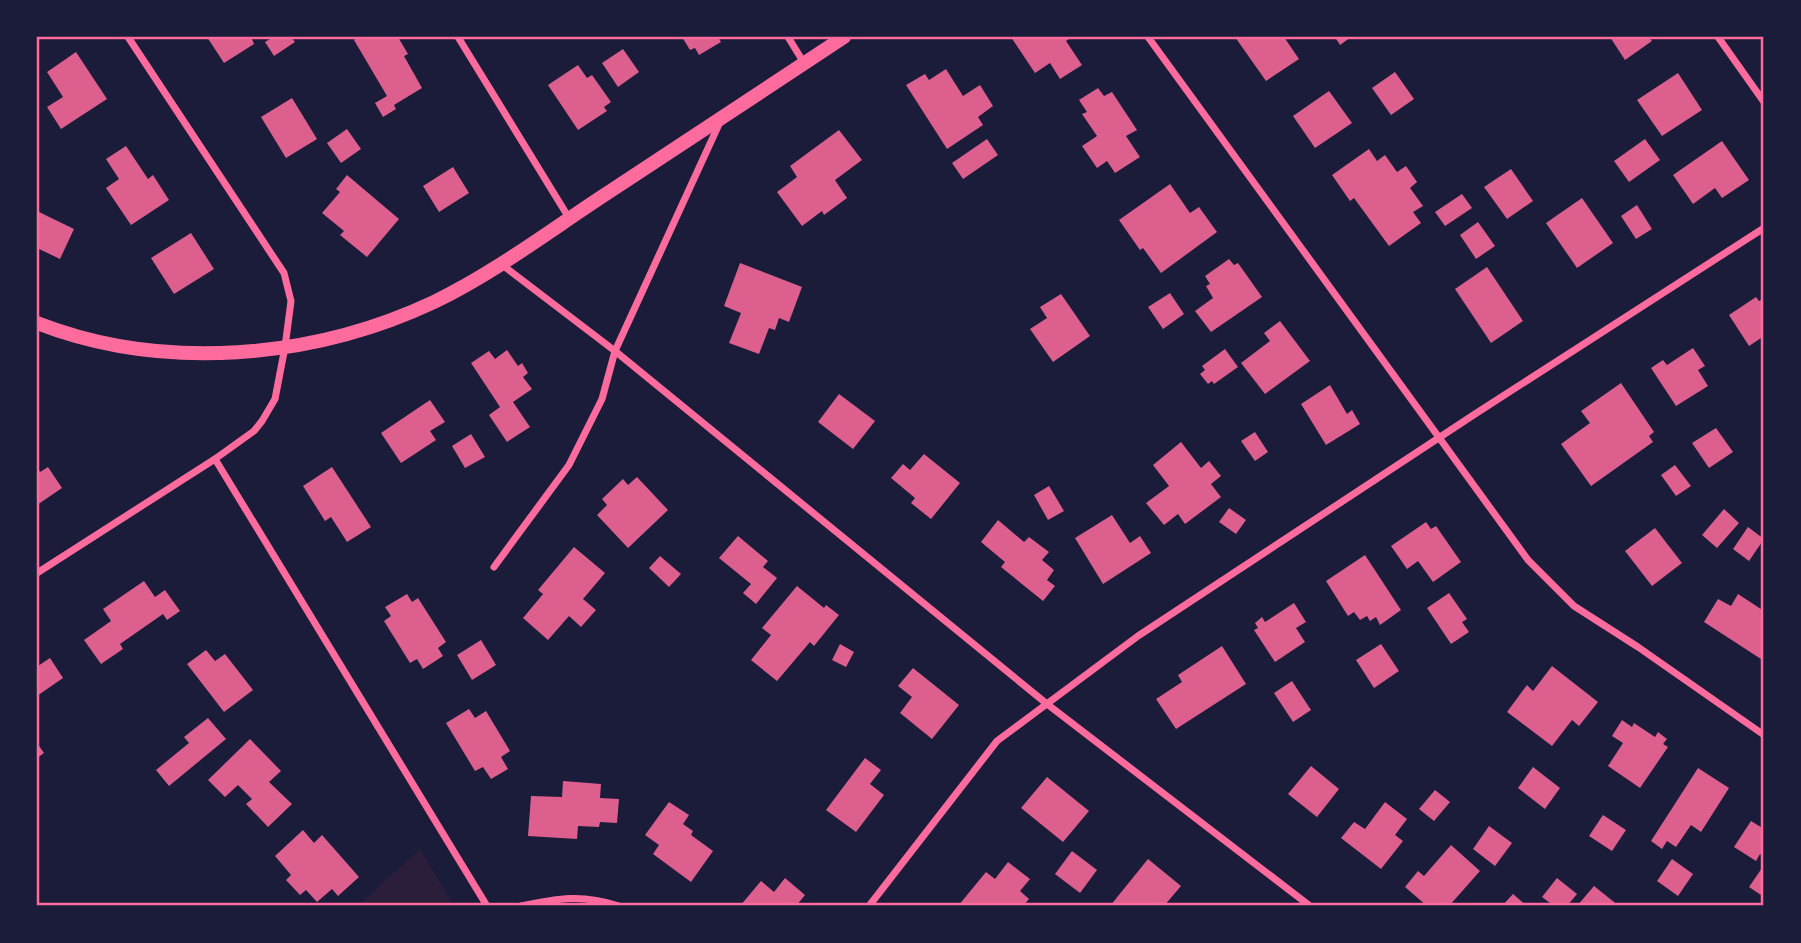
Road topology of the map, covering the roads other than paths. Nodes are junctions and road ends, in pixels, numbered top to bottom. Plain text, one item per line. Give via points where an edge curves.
1 (128, 37) edge
2 (458, 37) edge
3 (788, 37) edge
4 (844, 37) edge
5 (1148, 37) edge
6 (1718, 37) edge
7 (804, 63) junction
8 (1764, 102) edge
9 (721, 118) junction
10 (569, 218) junction
11 (1764, 228) edge
12 (500, 264) junction
13 (37, 323) edge
14 (285, 347) junction
15 (615, 351) junction
16 (1439, 438) junction
17 (215, 459) junction
18 (494, 567) dead end
19 (37, 573) edge
20 (1047, 704) junction
21 (1764, 735) edge
22 (487, 906) edge
23 (522, 906) edge
24 (619, 906) edge
25 (869, 906) edge
26 (1310, 906) edge

1 - 14 street via 284,272 291,301
2 - 10 street
3 - 7 street
4 - 7 main road
5 - 16 street
6 - 8 street
7 - 9 main road
9 - 10 main road
9 - 15 street
10 - 12 main road
11 - 16 street
12 - 14 main road via 387,322
12 - 15 street
13 - 14 main road via 93,341 156,350 208,353
14 - 17 street via 270,410 254,431
15 - 18 street via 602,399 569,465
15 - 20 street
16 - 20 street via 1138,636
16 - 21 street via 1528,560 1574,606
17 - 19 street
17 - 22 street
20 - 25 street via 997,741
20 - 26 street
23 - 24 street via 562,897 596,898

